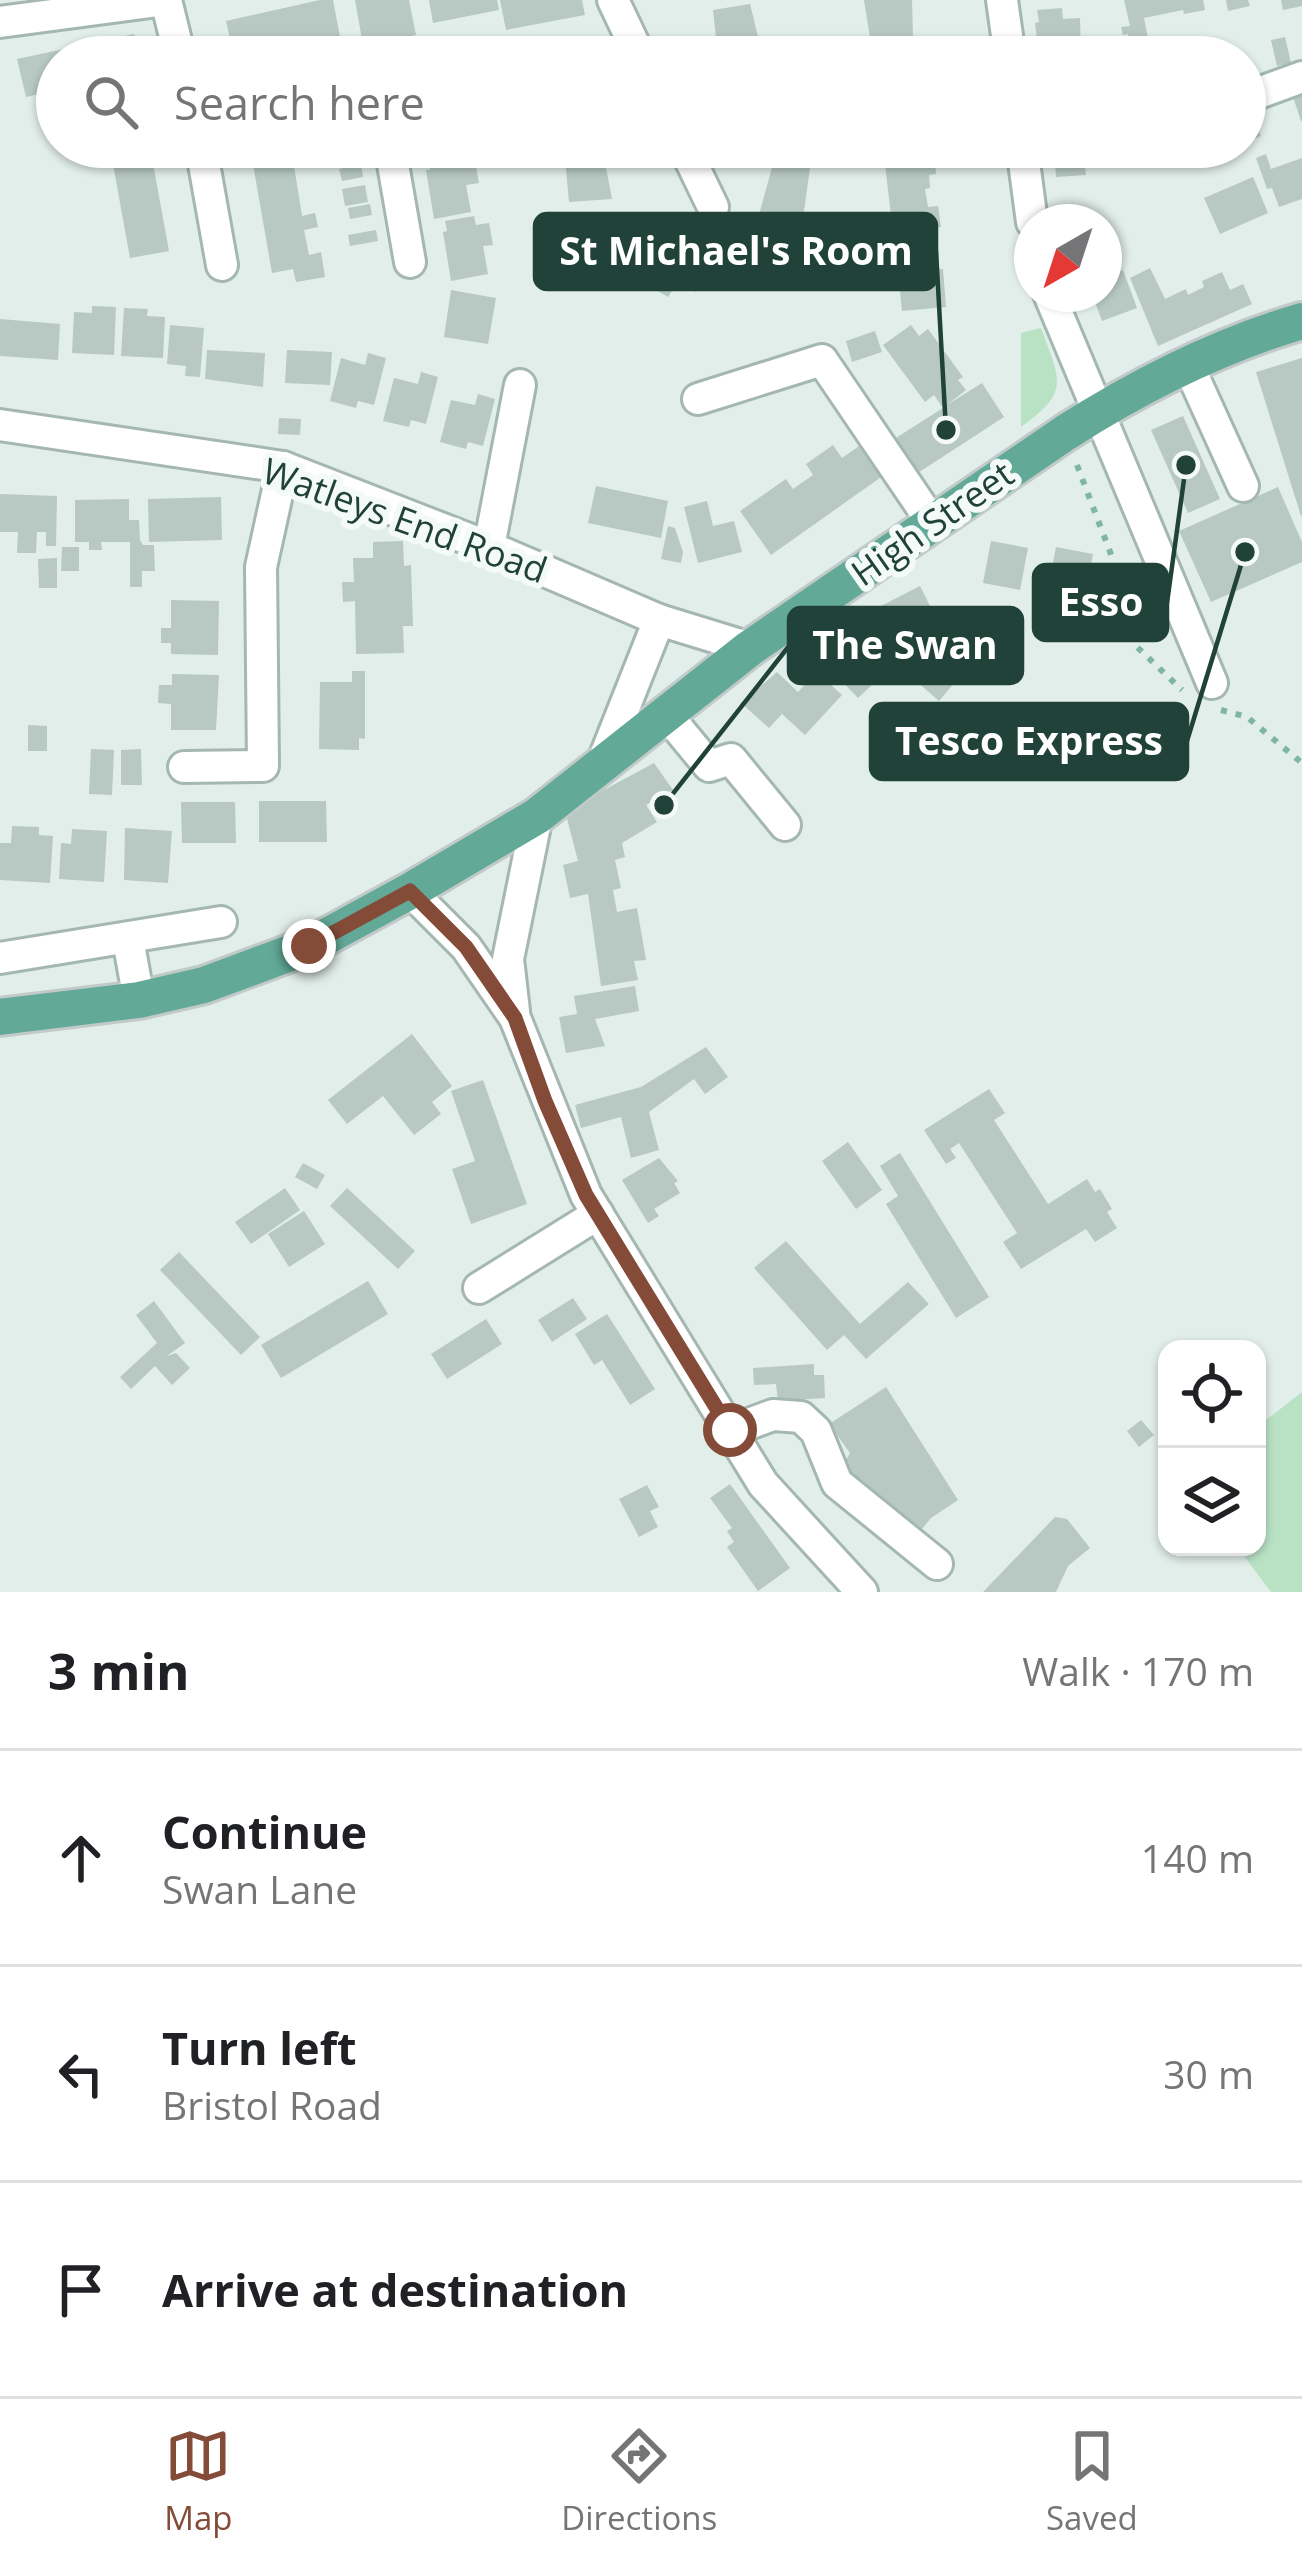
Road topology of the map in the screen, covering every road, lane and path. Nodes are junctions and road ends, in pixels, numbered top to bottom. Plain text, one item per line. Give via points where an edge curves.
1 (166, 0) edge
2 (613, 0) edge
3 (1002, 0) edge
4 (14, 13) edge
5 (175, 36) edge
6 (630, 36) edge
7 (1007, 36) edge
8 (1302, 77) edge
9 (1266, 90) edge
10 (205, 168) edge
11 (376, 168) edge
12 (394, 168) edge
13 (694, 168) edge
14 (1025, 168) edge
15 (1030, 204) edge
16 (713, 207) dead end
17 (386, 232) dead end
18 (410, 262) dead end
19 (223, 265) dead end
20 (1056, 312) edge
21 (1302, 321) edge
22 (1189, 367) junction
23 (520, 385) dead end
24 (698, 399) dead end
25 (1098, 412) junction
26 (0, 425) edge
27 (283, 467) junction
28 (1243, 486) dead end
29 (932, 522) junction
30 (489, 547) junction
31 (659, 620) junction
32 (750, 648) junction
33 (1212, 683) dead end
34 (666, 714) junction
35 (603, 761) junction
36 (184, 766) dead end
37 (537, 816) junction
38 (785, 824) dead end
39 (410, 891) junction
40 (221, 922) dead end
41 (128, 939) junction
42 (0, 958) edge
43 (139, 1000) junction
44 (0, 1017) edge
45 (515, 1018) junction
46 (598, 1214) junction
47 (479, 1288) dead end
48 (730, 1430) junction
49 (937, 1564) dead end
50 (862, 1592) edge

1 - 4 street
1 - 5 street
2 - 6 street
3 - 7 street
8 - 9 street
10 - 19 street
11 - 17 street
12 - 18 street
13 - 16 street
14 - 15 street
20 - 25 street
21 - 22 main road, High Street
22 - 25 main road, High Street
22 - 28 street
23 - 30 street
24 - 29 street via 822,360
25 - 29 main road, High Street
25 - 33 street
26 - 27 street, Watleys End Road
27 - 30 street, Watleys End Road
27 - 36 street via 261,566 263,766
29 - 32 main road, High Street
30 - 31 street, Watleys End Road
31 - 32 street, Watleys End Road
31 - 35 street
32 - 34 main road, High Street
34 - 35 main road, High Street
34 - 38 street via 709,766 731,759
35 - 37 main road, High Street
37 - 39 main road, High Street
37 - 45 street via 508,959
39 - 43 main road, High Street via 309,946
39 - 45 street via 466,947
40 - 41 street
41 - 42 street
41 - 43 street
43 - 44 main road, High Street
45 - 46 street
46 - 47 street
46 - 48 street
48 - 49 street via 773,1415 801,1417 837,1483
48 - 50 street via 763,1484

